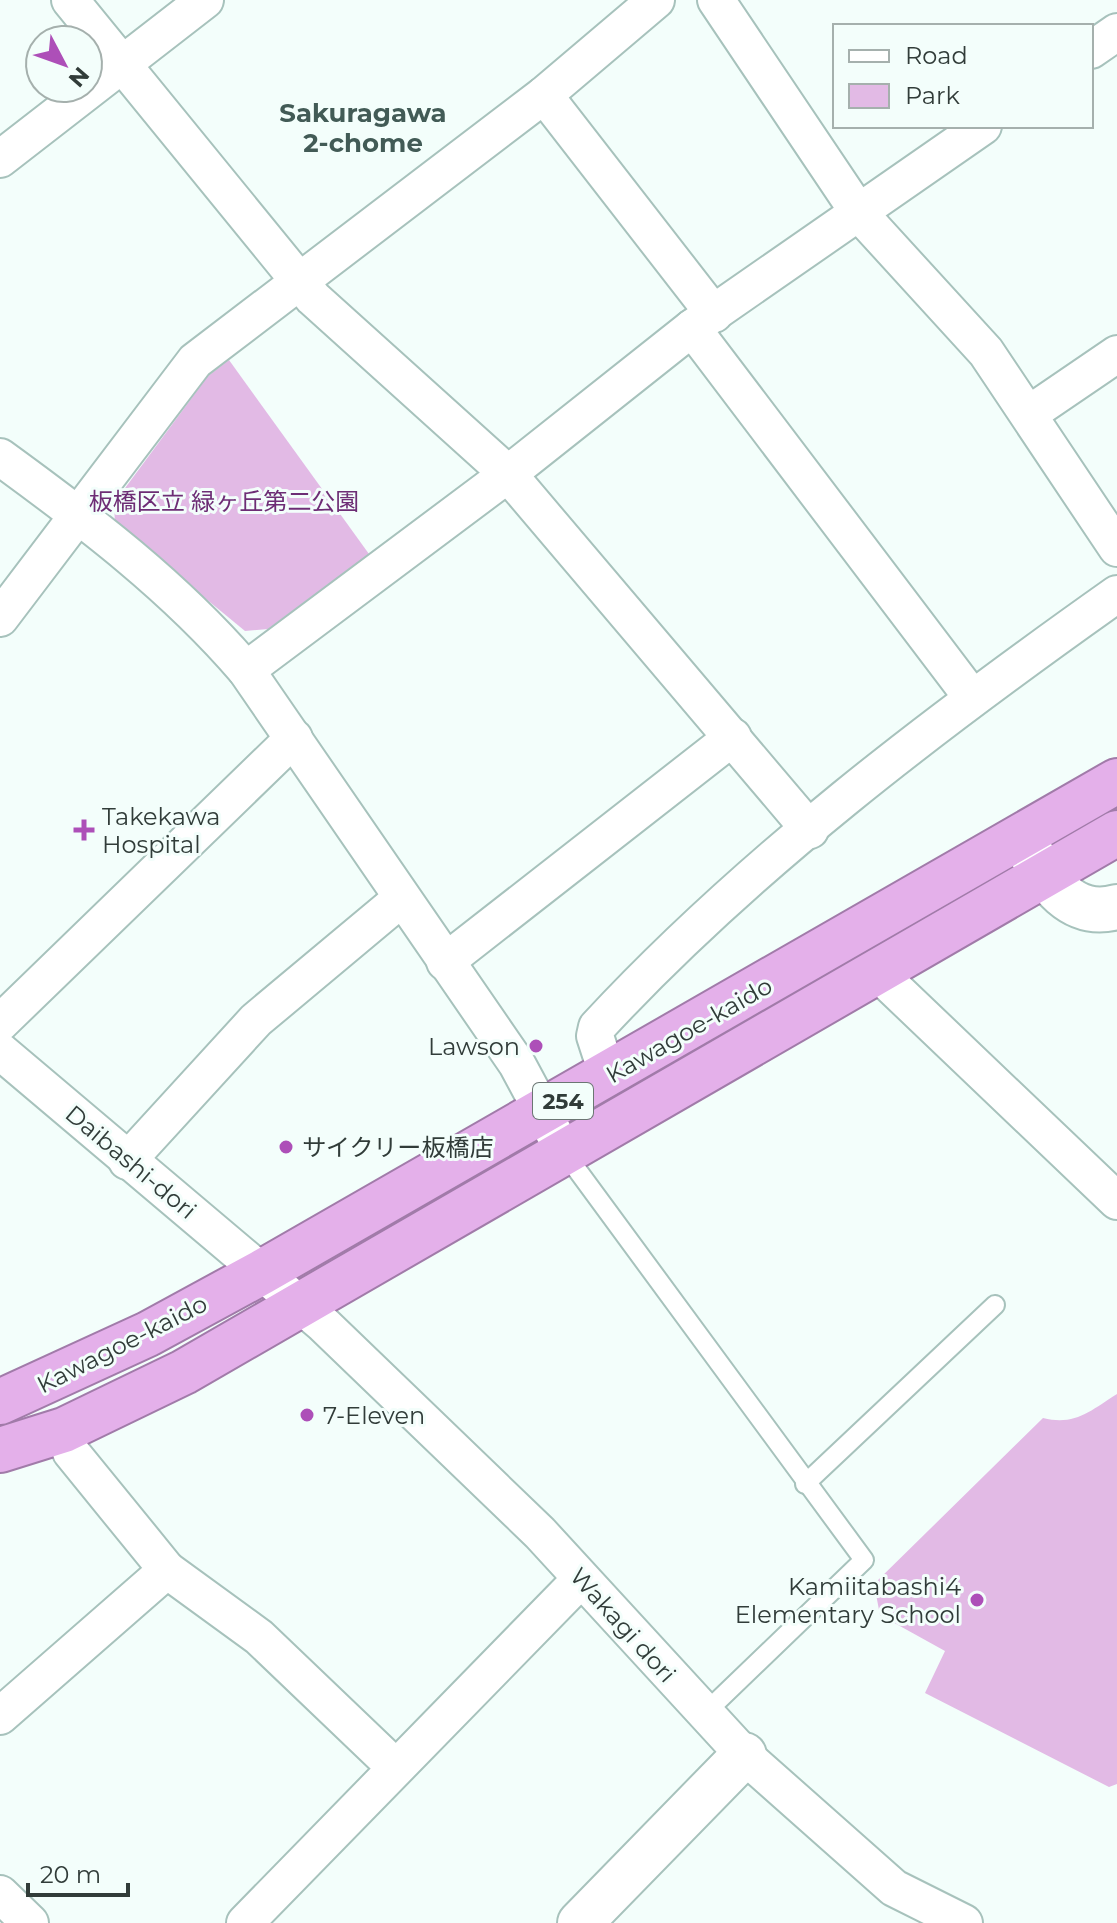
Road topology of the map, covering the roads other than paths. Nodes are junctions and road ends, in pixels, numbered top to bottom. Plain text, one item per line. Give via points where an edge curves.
1 (70, 0) edge
2 (205, 0) edge
3 (656, 0) edge
4 (716, 0) edge
5 (1117, 32) edge
6 (1093, 49) edge
7 (123, 64) junction
8 (544, 95) junction
9 (980, 128) edge
10 (0, 159) edge
11 (859, 213) junction
12 (300, 282) junction
13 (703, 321) junction
14 (1117, 354) edge
15 (1029, 414) junction
16 (0, 457) edge
17 (508, 474) junction
18 (79, 515) junction
19 (1117, 548) edge
20 (1117, 594) edge
21 (0, 618) edge
22 (246, 670) junction
23 (971, 696) junction
24 (733, 737) junction
25 (294, 738) junction
26 (1117, 781) edge
27 (810, 830) junction
28 (1117, 833) edge
29 (1021, 838) junction
30 (1043, 874) junction
31 (402, 898) junction
32 (1117, 907) edge
33 (445, 962) junction
34 (877, 972) junction
35 (0, 1023) edge
36 (0, 1051) edge
37 (608, 1076) junction
38 (543, 1112) junction
39 (564, 1152) junction
40 (127, 1161) junction
41 (1117, 1201) edge
42 (262, 1272) junction
43 (300, 1304) junction
44 (995, 1305) dead end
45 (0, 1402) edge
46 (64, 1430) junction
47 (0, 1450) edge
48 (805, 1484) junction
49 (167, 1570) junction
50 (581, 1579) junction
51 (704, 1714) junction
52 (0, 1716) edge
53 (744, 1755) junction
54 (395, 1767) junction
55 (0, 1894) edge
56 (907, 1911) edge
57 (30, 1923) edge
58 (245, 1923) edge
59 (580, 1923) edge
60 (964, 1923) edge

1 - 7 street
2 - 7 street
3 - 8 street
4 - 11 street
5 - 6 street
7 - 10 street
7 - 12 street
8 - 12 street
8 - 13 street
9 - 11 street
11 - 13 street
11 - 15 street via 986,352
12 - 17 street
12 - 18 street via 195,361
13 - 17 street
13 - 23 street
14 - 15 street
15 - 19 street
16 - 18 street
17 - 22 street
17 - 24 street
18 - 21 street
18 - 22 street via 202,619
20 - 23 street
22 - 25 street
23 - 27 street
24 - 27 street
24 - 33 street
25 - 31 street
25 - 35 street
26 - 29 highway, Kawagoe-kaido / 254
27 - 37 street via 674,948 597,1027
28 - 30 highway, Kawagoe-kaido / 254
29 - 30 street
29 - 37 highway, Kawagoe-kaido / 254
30 - 32 street via 1082,909
30 - 34 highway, Kawagoe-kaido / 254
31 - 33 street
31 - 40 street via 256,1020
33 - 38 street via 517,1064
34 - 39 highway, Kawagoe-kaido / 254
34 - 41 street
36 - 40 street, Daibashi-dori
37 - 38 highway, Kawagoe-kaido / 254
38 - 39 street
38 - 42 highway, Kawagoe-kaido / 254
39 - 43 highway, Kawagoe-kaido / 254
39 - 48 lane
40 - 42 street, Daibashi-dori
42 - 43 street, Daibashi-dori
42 - 45 highway, Kawagoe-kaido / 254 via 148,1334
43 - 46 highway, Kawagoe-kaido / 254 via 184,1372
43 - 50 street, Wakagi dori via 540,1533
44 - 48 lane
46 - 47 highway, Kawagoe-kaido / 254
46 - 49 street via 71,1452
48 - 51 lane via 864,1560
49 - 52 street
49 - 54 street via 259,1637
50 - 51 street, Wakagi dori
50 - 54 street
51 - 53 street, Wakagi dori
53 - 56 street, Wakagi dori via 894,1888
53 - 59 street
54 - 58 street
55 - 57 street
56 - 60 street, Wakagi dori

